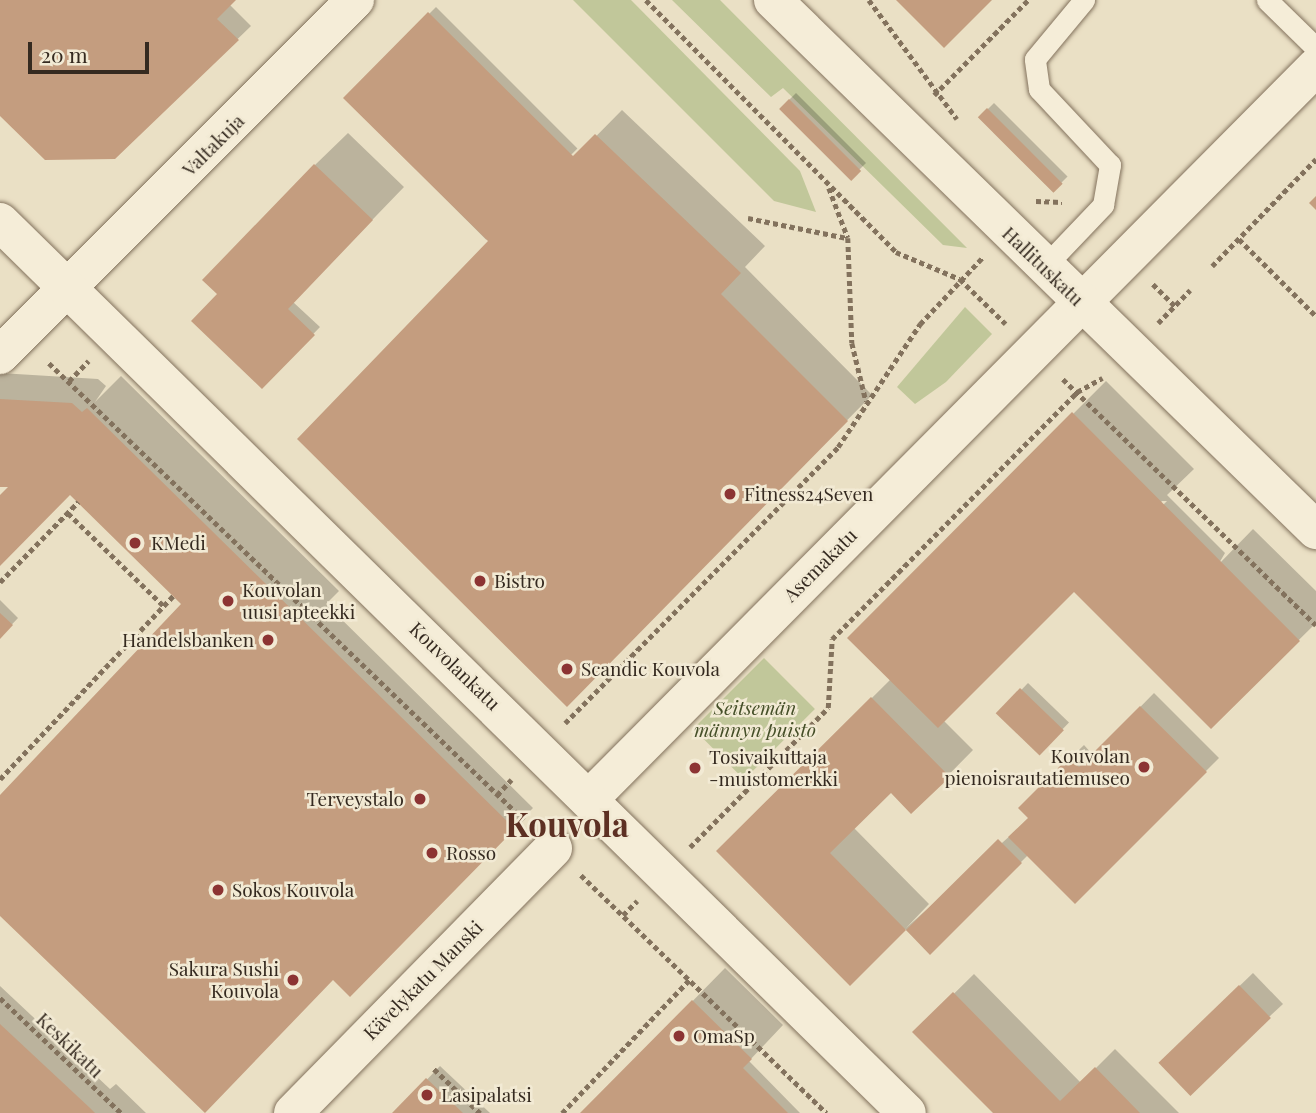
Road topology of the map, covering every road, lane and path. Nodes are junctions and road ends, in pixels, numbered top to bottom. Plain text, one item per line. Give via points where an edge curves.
1 (355, 0) edge
2 (646, 0) edge
3 (774, 0) edge
4 (869, 0) edge
5 (1028, 0) edge
6 (1084, 0) edge
7 (1268, 0) edge
8 (1316, 48) edge
9 (1316, 67) edge
10 (934, 95) junction
11 (962, 124) dead end
12 (1316, 159) edge
13 (828, 186) junction
14 (1027, 191) dead end
15 (1070, 202) dead end
16 (748, 218) dead end
17 (0, 222) edge
18 (848, 239) junction
19 (1239, 239) junction
20 (980, 260) dead end
21 (1212, 266) dead end
22 (1044, 267) junction
23 (960, 279) junction
24 (70, 290) junction
25 (1190, 290) dead end
26 (1079, 302) junction
27 (996, 314) dead end
28 (1316, 316) edge
29 (1158, 323) dead end
30 (0, 355) edge
31 (94, 356) dead end
32 (58, 371) dead end
33 (1055, 372) dead end
34 (1102, 379) dead end
35 (69, 381) junction
36 (1077, 392) junction
37 (866, 402) junction
38 (136, 445) junction
39 (130, 450) dead end
40 (78, 502) dead end
41 (68, 513) junction
42 (1316, 530) edge
43 (230, 537) junction
44 (224, 543) dead end
45 (0, 582) edge
46 (173, 596) dead end
47 (164, 606) junction
48 (1316, 625) edge
49 (568, 720) dead end
50 (0, 779) edge
51 (590, 797) junction
52 (695, 841) dead end
53 (553, 848) junction
54 (690, 979) junction
55 (0, 998) edge
56 (434, 1069) dead end
57 (121, 1113) edge
58 (293, 1113) edge
59 (480, 1113) edge
60 (562, 1113) edge
61 (827, 1113) edge
62 (907, 1113) edge

1 - 24 street, Valtakuja
2 - 13 path
3 - 22 street, Hallituskatu
4 - 10 path
5 - 10 path
6 - 22 lane via 1035,59 1039,89 1110,165 1103,205
7 - 8 lane
9 - 26 street, Asemakatu
10 - 11 path
12 - 19 path
13 - 18 path
13 - 23 path via 896,252
14 - 15 path via 1037,201
16 - 18 path
17 - 24 street, Kouvolankatu
18 - 37 path via 852,343
19 - 21 path
19 - 28 path
20 - 23 path
22 - 26 street, Hallituskatu
23 - 27 path
23 - 37 path
24 - 30 street, Valtakuja
24 - 51 street, Kouvolankatu
25 - 29 path
26 - 42 street, Hallituskatu
26 - 51 street, Asemakatu
31 - 35 path
32 - 35 path
33 - 36 path
34 - 36 path
35 - 38 path
36 - 48 path
36 - 52 path via 832,639 828,708
37 - 49 path via 838,447
38 - 39 path
38 - 43 path
40 - 41 path
41 - 45 path
41 - 47 path
43 - 44 path
43 - 53 path
46 - 47 path
47 - 50 path
51 - 62 street, Kouvolankatu
53 - 54 path
53 - 58 street, Kävelykatu Manski
54 - 60 path
54 - 61 path
55 - 57 path, Keskikatu
56 - 59 path

